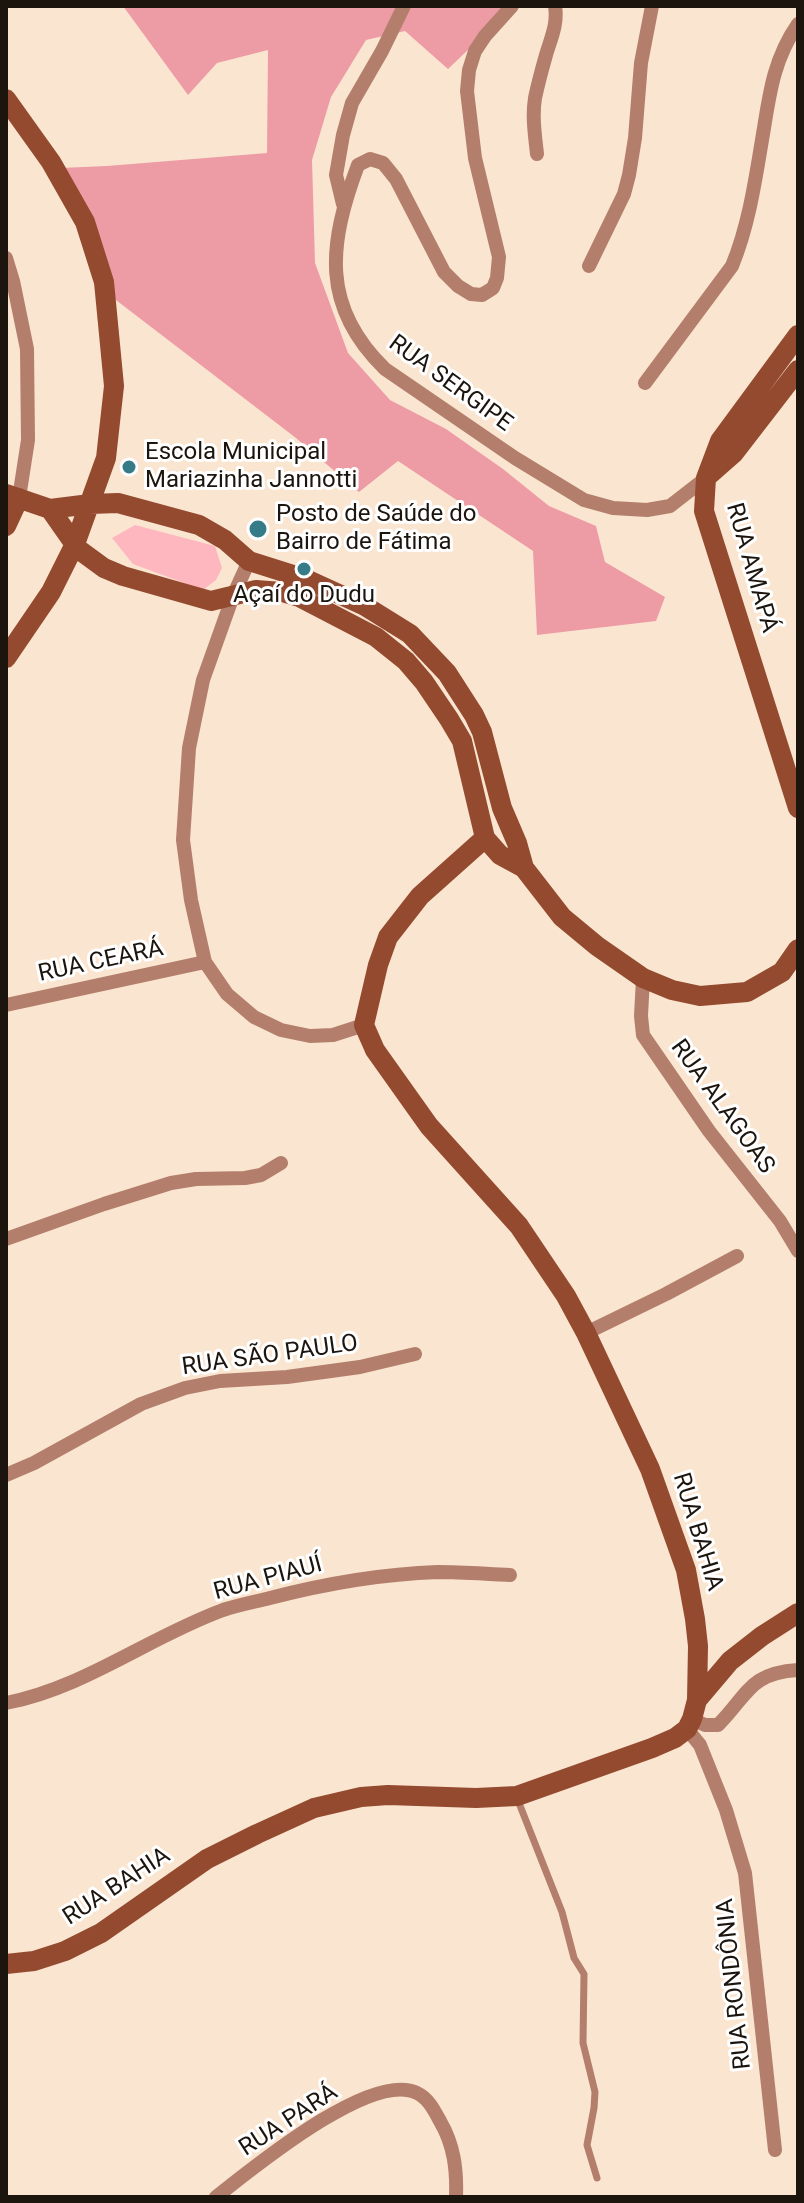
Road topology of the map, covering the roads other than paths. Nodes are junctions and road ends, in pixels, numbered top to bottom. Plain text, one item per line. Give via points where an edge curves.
1 (404, 6) edge
2 (512, 6) edge
3 (555, 6) edge
4 (652, 6) edge
5 (798, 24) edge
6 (6, 99) edge
7 (537, 154) dead end
8 (344, 204) junction
9 (6, 258) edge
10 (589, 266) dead end
11 (795, 346) edge
12 (798, 370) edge
13 (645, 383) dead end
14 (706, 478) junction
15 (12, 496) edge
16 (90, 504) junction
17 (50, 509) junction
18 (6, 526) edge
19 (75, 544) junction
20 (249, 561) junction
21 (302, 588) junction
22 (233, 596) junction
23 (422, 645) junction
24 (6, 658) edge
25 (406, 661) junction
26 (482, 732) junction
27 (462, 741) junction
28 (502, 808) junction
29 (798, 808) edge
30 (479, 815) junction
31 (485, 838) junction
32 (524, 868) junction
33 (798, 949) edge
34 (205, 962) junction
35 (643, 978) junction
36 (6, 1005) edge
37 (364, 1025) junction
38 (281, 1163) dead end
39 (6, 1239) edge
40 (798, 1251) edge
41 (737, 1256) dead end
42 (586, 1333) junction
43 (415, 1354) dead end
44 (6, 1475) edge
45 (510, 1575) dead end
46 (798, 1613) edge
47 (798, 1670) edge
48 (6, 1703) edge
49 (692, 1716) junction
50 (517, 1796) junction
51 (6, 1964) edge
52 (775, 2150) dead end
53 (597, 2178) dead end
54 (216, 2197) edge
55 (456, 2197) edge

1 - 8 street, RUA SERGIPE via 352,103 336,175
2 - 8 street via 475,51 467,91 475,158 499,257 493,288 471,294 444,272 383,163 370,159 358,165
3 - 7 street via 557,16 535,99
4 - 10 street via 629,175
5 - 13 street via 777,63 751,203 732,266
6 - 16 street via 85,222 104,282 114,386 106,458
8 - 14 street, RUA SERGIPE via 336,271 340,295 354,331 385,369 584,500 613,508 670,506
9 - 15 street via 27,349 28,440
11 - 14 street via 720,441
12 - 14 street via 734,453
14 - 29 street, RUA AMAPÁ via 709,531
15 - 17 street
15 - 18 street
16 - 17 street
16 - 19 street
16 - 20 street via 118,503 199,525
17 - 19 street
19 - 22 street via 90,560 123,576 211,601
19 - 24 street via 51,592
20 - 21 street
20 - 22 street
21 - 22 street
21 - 23 street via 384,616
21 - 25 street
22 - 34 street via 203,680 189,748 183,840
23 - 25 street
23 - 26 street via 447,673
25 - 27 street
26 - 27 street
26 - 28 street
27 - 30 street
28 - 30 street
28 - 32 street
30 - 31 street
31 - 32 street via 500,855
31 - 37 street via 420,896 388,937
32 - 35 street via 562,917
33 - 35 street via 782,972 747,992 700,996
34 - 36 street, RUA CEARÁ
34 - 37 street via 227,994 254,1017 281,1030 333,1035
35 - 40 street, RUA ALAGOAS via 643,1035
37 - 42 street, RUA BAHIA via 375,1050 429,1126 519,1226
38 - 39 street via 245,1178 171,1183
41 - 42 street
42 - 49 street, RUA BAHIA via 650,1469 686,1570 697,1632
43 - 44 street, RUA SÃO PAULO via 360,1367 185,1388 141,1404
45 - 48 street, RUA PIAUÍ via 437,1572 287,1593 223,1610 81,1678 34,1698
46 - 49 street via 730,1661
47 - 49 street via 771,1673 756,1682 718,1725 705,1725
49 - 50 street, RUA BAHIA via 675,1738
49 - 52 street, RUA RONDÔNIA via 745,1873
50 - 51 street, RUA BAHIA via 375,1796 314,1808 207,1859 101,1933 65,1951
50 - 53 lane via 584,1974 583,2043 595,2092 587,2145
54 - 55 street, RUA PARÁ via 317,2123 375,2094 402,2090 427,2099 443,2127 454,2152

